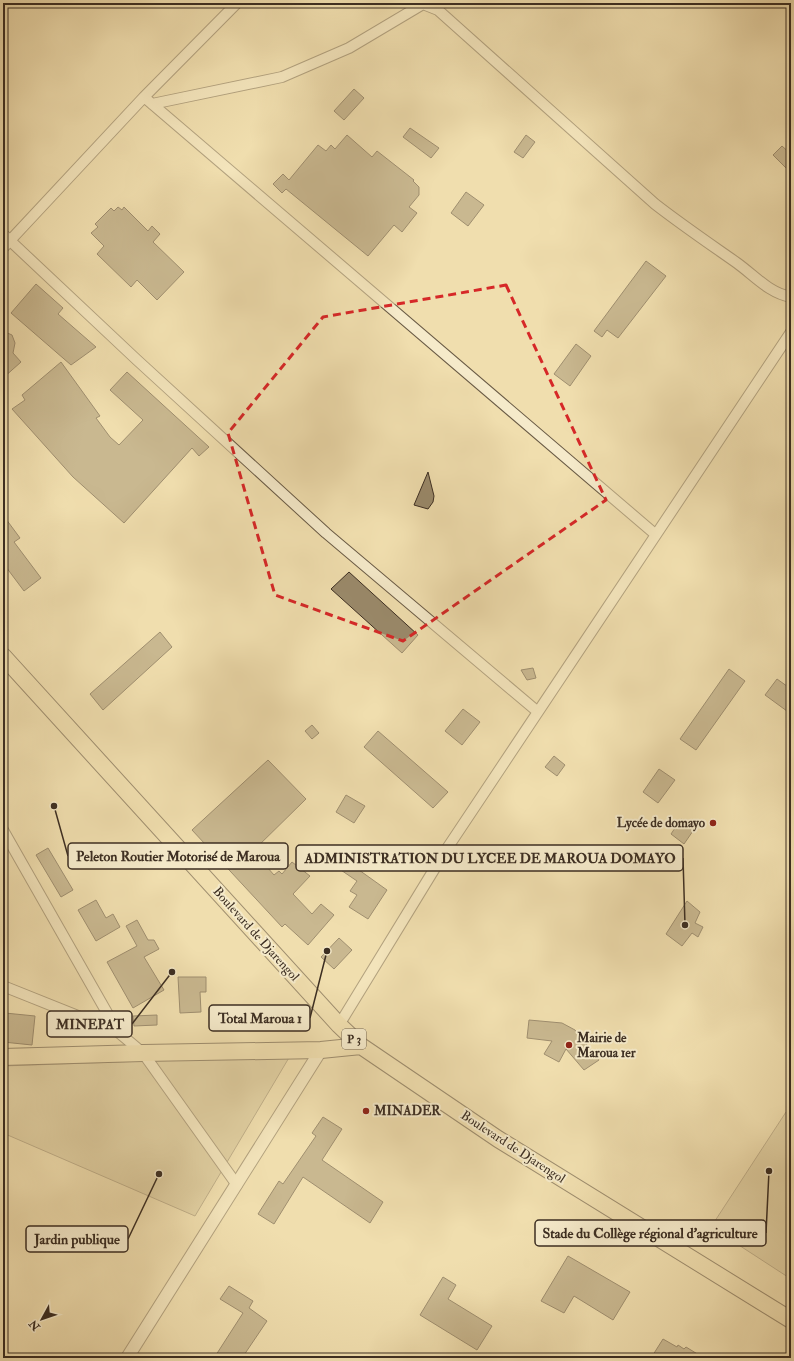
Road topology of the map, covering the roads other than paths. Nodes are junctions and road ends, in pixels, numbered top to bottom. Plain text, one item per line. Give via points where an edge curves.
1 (237, 3) edge
2 (144, 97) junction
3 (152, 104) junction
4 (3, 234) edge
5 (7, 245) edge
6 (791, 297) edge
7 (791, 332) edge
8 (655, 534) junction
9 (3, 656) edge
10 (538, 712) junction
11 (3, 830) edge
12 (3, 986) edge
13 (339, 1025) junction
14 (118, 1032) junction
15 (361, 1046) junction
16 (320, 1050) junction
17 (143, 1053) junction
18 (3, 1057) edge
19 (237, 1185) junction
20 (791, 1320) edge
21 (127, 1358) edge

1 - 2 street
2 - 3 street
2 - 5 street
3 - 6 street via 282,77 349,48 424,4 438,10 655,204 739,264 769,289
3 - 8 street
4 - 5 street
5 - 10 street via 326,533
7 - 8 street
8 - 10 street
9 - 13 main road, Boulevard de Djarengol / P 3
10 - 13 street via 446,850
11 - 14 street
12 - 14 street
13 - 15 main road, Boulevard de Djarengol / P 3
14 - 17 street
15 - 16 main road
15 - 20 main road, Boulevard de Djarengol / P 3 via 498,1139
16 - 17 main road
16 - 19 street
17 - 18 main road
17 - 19 street
19 - 21 street

